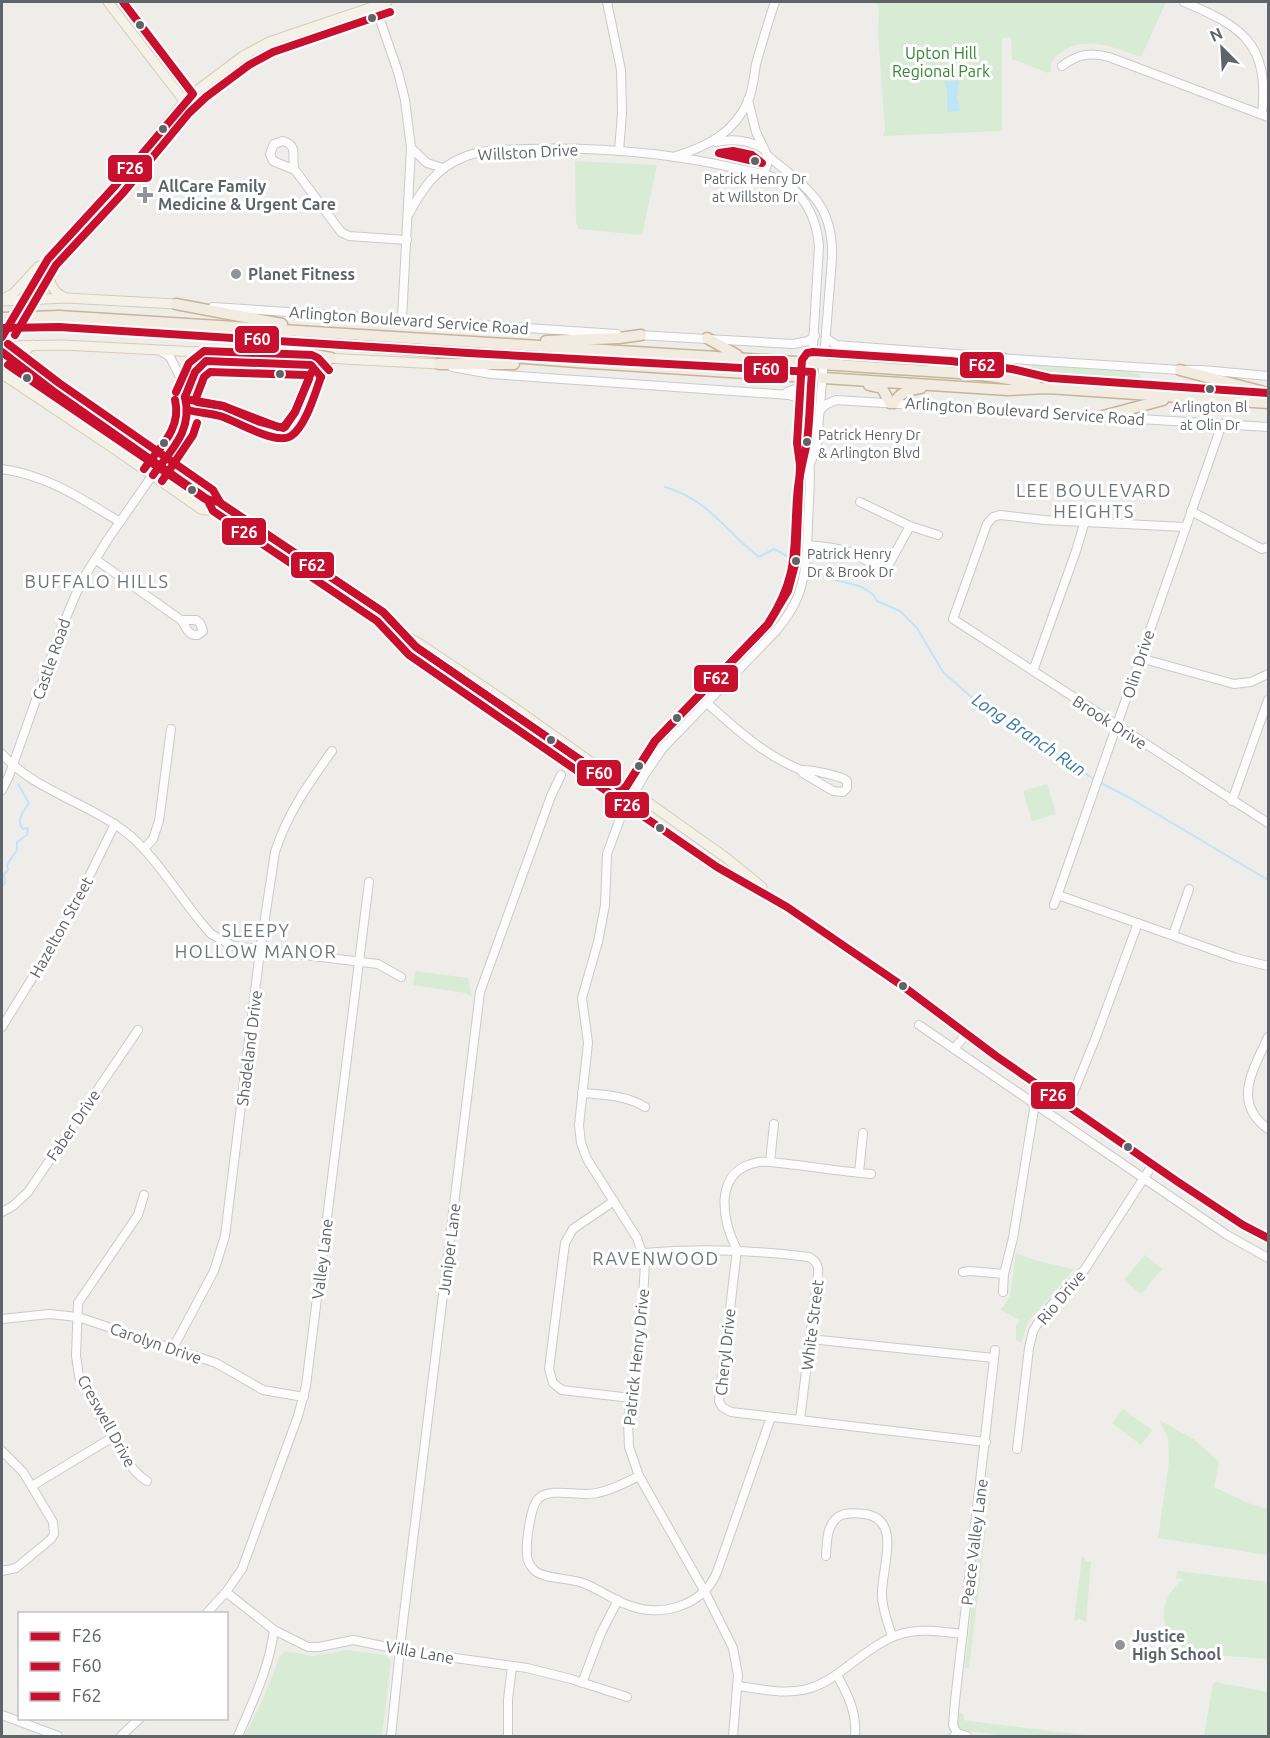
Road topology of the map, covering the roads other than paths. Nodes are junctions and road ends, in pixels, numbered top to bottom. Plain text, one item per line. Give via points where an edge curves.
1 (108, 2) edge
2 (123, 2) edge
3 (387, 2) edge
4 (607, 2) edge
5 (775, 2) edge
6 (1184, 2) edge
7 (371, 7) junction
8 (1062, 66) dead end
9 (193, 94) junction
10 (748, 100) junction
11 (185, 102) junction
12 (1265, 115) edge
13 (712, 143) junction
14 (411, 148) junction
15 (619, 151) junction
16 (765, 152) junction
17 (675, 156) junction
18 (708, 162) junction
19 (443, 168) junction
20 (295, 170) dead end
21 (764, 174) junction
22 (409, 214) junction
23 (407, 240) junction
24 (48, 259) junction
25 (66, 298) junction
26 (23, 299) junction
27 (2, 301) edge
28 (176, 304) junction
29 (2, 318) edge
30 (402, 319) junction
31 (3, 332) edge
32 (641, 335) junction
33 (815, 336) junction
34 (225, 337) junction
35 (399, 337) junction
36 (707, 338) junction
37 (826, 338) junction
38 (469, 343) junction
39 (33, 345) junction
40 (2, 346) edge
41 (160, 350) junction
42 (197, 351) junction
43 (2, 352) edge
44 (743, 357) junction
45 (331, 358) junction
46 (1002, 358) junction
47 (576, 362) junction
48 (818, 363) junction
49 (439, 364) junction
50 (896, 369) junction
51 (1180, 370) junction
52 (2, 374) edge
53 (33, 376) junction
54 (1269, 376) edge
55 (845, 378) junction
56 (815, 379) junction
57 (183, 383) junction
58 (945, 386) junction
59 (1048, 388) junction
60 (774, 393) junction
61 (1269, 393) edge
62 (1175, 397) junction
63 (892, 403) junction
64 (1269, 403) edge
65 (820, 410) junction
66 (809, 414) junction
67 (1103, 416) junction
68 (1222, 424) junction
69 (1269, 427) edge
70 (810, 464) junction
71 (160, 465) junction
72 (2, 469) edge
73 (153, 475) junction
74 (861, 502) dead end
75 (213, 511) junction
76 (1191, 511) junction
77 (1085, 521) junction
78 (120, 522) junction
79 (910, 526) junction
80 (1185, 527) junction
81 (938, 535) dead end
82 (807, 545) junction
83 (1266, 549) edge
84 (95, 560) junction
85 (181, 620) dead end
86 (377, 621) junction
87 (1140, 658) junction
88 (1033, 671) junction
89 (1269, 674) edge
90 (1269, 700) edge
91 (707, 703) junction
92 (1117, 727) junction
93 (171, 729) dead end
94 (332, 751) dead end
95 (2, 754) edge
96 (13, 766) junction
97 (801, 770) junction
98 (561, 775) dead end
99 (2, 790) edge
100 (634, 792) junction
101 (1232, 801) junction
102 (627, 805) junction
103 (1269, 823) edge
104 (115, 824) junction
105 (144, 849) junction
106 (369, 882) dead end
107 (1189, 889) dead end
108 (1058, 894) junction
109 (1054, 905) dead end
110 (787, 907) junction
111 (1138, 923) junction
112 (1173, 935) junction
113 (261, 951) junction
114 (358, 961) junction
115 (1269, 966) edge
116 (401, 977) dead end
117 (919, 1025) dead end
118 (2, 1027) edge
119 (138, 1030) dead end
120 (966, 1034) junction
121 (1269, 1037) edge
122 (954, 1049) junction
123 (1038, 1085) junction
124 (582, 1093) junction
125 (1035, 1103) junction
126 (1068, 1106) junction
127 (645, 1107) dead end
128 (774, 1124) dead end
129 (1269, 1128) edge
130 (864, 1133) dead end
131 (770, 1162) junction
132 (1154, 1164) junction
133 (859, 1173) junction
134 (871, 1174) dead end
135 (1144, 1179) junction
136 (144, 1195) dead end
137 (614, 1201) junction
138 (2, 1212) edge
139 (1269, 1238) edge
140 (737, 1250) junction
141 (643, 1253) junction
142 (1269, 1258) edge
143 (963, 1272) dead end
144 (1004, 1274) junction
145 (1003, 1292) dead end
146 (78, 1317) junction
147 (2, 1319) edge
148 (810, 1338) junction
149 (173, 1348) junction
150 (304, 1397) junction
151 (631, 1398) junction
152 (771, 1418) junction
153 (800, 1420) junction
154 (113, 1437) junction
155 (986, 1442) junction
156 (1017, 1449) dead end
157 (2, 1451) edge
158 (639, 1476) junction
159 (147, 1481) dead end
160 (32, 1485) junction
161 (826, 1557) dead end
162 (2, 1571) edge
163 (226, 1592) junction
164 (705, 1592) junction
165 (618, 1600) junction
166 (208, 1612) edge
167 (274, 1630) junction
168 (963, 1634) junction
169 (892, 1636) junction
170 (400, 1649) junction
171 (512, 1666) junction
172 (837, 1675) junction
173 (582, 1683) junction
174 (738, 1686) junction
175 (627, 1697) dead end
176 (2, 1715) edge
177 (139, 1720) edge
178 (956, 1735) edge
179 (57, 1737) edge
180 (121, 1737) edge
181 (238, 1737) edge
182 (391, 1737) edge
183 (508, 1737) edge
184 (733, 1737) edge
185 (855, 1737) edge
186 (967, 1737) edge

1 - 11 main road
2 - 9 main road
3 - 7 main road
4 - 15 street via 621,70
5 - 10 street, Patrick Henry Drive
6 - 12 street via 1246,33 1257,46 1268,72
7 - 9 main road via 264,45
7 - 14 street via 379,17 398,72
8 - 12 street via 1080,55 1094,53
9 - 11 main road
10 - 13 street, Patrick Henry Drive via 733,125
10 - 16 street, Patrick Henry Drive
11 - 24 main road
13 - 16 street, Patrick Henry Drive via 735,139
13 - 17 street, Patrick Henry Drive
13 - 18 street
14 - 19 street via 427,163
14 - 22 street
15 - 17 street, Willston Drive
15 - 19 street, Willston Drive via 486,151
16 - 21 street via 768,162
16 - 37 street, Patrick Henry Drive via 813,194 829,225 832,246
17 - 18 street, Patrick Henry Drive
18 - 21 street, Patrick Henry Drive
19 - 22 street, Willston Drive via 423,189
20 - 23 street via 345,235
21 - 33 street, Patrick Henry Drive via 787,184 800,196 818,229
22 - 23 street
23 - 30 street
24 - 25 main road via 51,286
24 - 26 main road
24 - 27 main road
25 - 26 main road, Arlington Boulevard Service Road
25 - 28 main road, Arlington Boulevard Service Road
26 - 27 main road, Arlington Boulevard Service Road
26 - 31 main road, bridge
28 - 30 street, Arlington Boulevard Service Road
28 - 35 highway via 268,323
29 - 35 highway via 59,316
30 - 32 street, Arlington Boulevard Service Road
31 - 34 highway via 67,325
32 - 36 street, Arlington Boulevard Service Road
32 - 38 highway
33 - 36 street, Arlington Boulevard Service Road via 793,344
33 - 48 street, Patrick Henry Drive
34 - 45 highway
34 - 47 highway
35 - 38 highway
36 - 44 highway
37 - 46 street via 836,345
37 - 48 street, Patrick Henry Drive
38 - 44 highway
39 - 40 main road
39 - 41 main road
39 - 53 main road via 24,358
41 - 42 main road
41 - 57 street via 170,357
42 - 45 main road
42 - 57 street via 187,363
43 - 53 main road
44 - 48 highway
45 - 49 main road
46 - 50 highway
46 - 51 street
47 - 49 highway
47 - 56 highway
48 - 50 highway
48 - 56 street, Patrick Henry Drive
49 - 60 street via 470,372
50 - 59 highway via 950,371
51 - 54 street
51 - 61 highway
52 - 73 main road
53 - 71 main road
55 - 56 highway
55 - 58 highway
55 - 63 highway via 882,388
56 - 60 street via 790,392
56 - 65 street, Patrick Henry Drive
56 - 66 street, Patrick Henry Drive
57 - 71 street, Castle Road via 187,421
58 - 59 highway
58 - 63 highway via 906,391
59 - 62 highway
60 - 66 street via 796,397
62 - 64 highway
62 - 67 highway
63 - 65 street, Arlington Boulevard Service Road via 836,400
63 - 67 street, Arlington Boulevard Service Road
65 - 70 street, Patrick Henry Drive via 817,444
66 - 70 street, Patrick Henry Drive
67 - 68 street, Arlington Boulevard Service Road
68 - 69 street, Arlington Boulevard Service Road
68 - 76 street, Olin Drive
70 - 82 street, Patrick Henry Drive
71 - 73 street, Castle Road
71 - 75 main road via 207,499
72 - 78 street via 54,483
73 - 75 main road via 201,509
73 - 78 street, Castle Road
74 - 79 street
75 - 86 main road
76 - 80 street, Olin Drive
76 - 83 street
77 - 80 street
77 - 88 street
77 - 88 street, Brook Drive via 998,515 990,520 953,619
78 - 84 street, Castle Road
79 - 81 street
79 - 82 street via 888,566 872,564 835,548
80 - 87 street, Olin Drive
82 - 91 street, Patrick Henry Drive via 798,595 785,620
84 - 85 street
84 - 96 street, Castle Road via 73,598
86 - 100 main road via 417,642
86 - 102 main road via 409,655
87 - 89 street via 1234,684
87 - 92 street, Olin Drive
88 - 92 street, Brook Drive
90 - 101 street
91 - 97 street via 769,754
91 - 100 street, Patrick Henry Drive via 663,748
92 - 101 street, Brook Drive
92 - 108 street, Olin Drive
93 - 105 street via 159,821 153,839
94 - 113 street, Shadeland Drive via 298,800 280,836
95 - 96 street
96 - 99 street, Castle Road
96 - 104 street
97 - 97 street via 833,791 848,788 842,777
98 - 170 street, Juniper Lane via 480,992
100 - 102 street, Patrick Henry Drive
100 - 110 main road via 725,856
101 - 103 street, Brook Drive
102 - 110 main road via 717,867
102 - 124 street, Patrick Henry Drive via 607,854 605,905 582,998 588,1043
104 - 105 street
104 - 118 street, Hazelton Street via 65,925
105 - 113 street via 212,934 233,946
106 - 114 street, Valley Lane
107 - 112 street
108 - 109 street, Olin Drive
108 - 111 street
110 - 120 main road
111 - 112 street
111 - 126 street
112 - 115 street
113 - 114 street
113 - 149 street, Shadeland Drive via 225,1236 214,1271
114 - 116 street via 378,964
114 - 150 street, Valley Lane
117 - 122 street
119 - 138 street, Faber Drive via 28,1192
120 - 122 street
120 - 123 main road
121 - 129 street via 1247,1092 1253,1113
122 - 125 street
123 - 125 street
123 - 126 main road
124 - 127 street via 624,1098
124 - 137 street, Patrick Henry Drive via 581,1143
125 - 135 street
125 - 144 street
126 - 132 main road
128 - 131 street
130 - 133 street
131 - 133 street, Cheryl Drive
131 - 140 street, Cheryl Drive via 746,1167 726,1191 725,1219
132 - 135 street, Rio Drive
132 - 139 main road
133 - 134 street, Cheryl Drive
135 - 142 street
135 - 156 street, Rio Drive via 1085,1269 1044,1313 1033,1331
136 - 146 street, Creswell Drive via 138,1215 78,1303
137 - 141 street, Patrick Henry Drive
137 - 151 street via 573,1228 565,1242 549,1369 553,1383 562,1390
140 - 141 street, White Street
140 - 148 street, White Street via 814,1260 818,1269
140 - 152 street, Cheryl Drive via 719,1401 731,1412
141 - 151 street, Patrick Henry Drive via 645,1276
143 - 144 street
144 - 145 street
146 - 147 street, Carolyn Drive via 49,1314
146 - 149 street, Carolyn Drive
146 - 154 street, Creswell Drive via 79,1376
148 - 153 street, White Street
148 - 155 street, Peace Valley Lane via 994,1354
149 - 150 street, Carolyn Drive via 216,1363 263,1390
150 - 163 street, Valley Lane via 242,1569
151 - 158 street, Patrick Henry Drive via 628,1435
152 - 153 street, Cheryl Drive
152 - 164 street via 717,1572
153 - 155 street, Cheryl Drive
154 - 159 street, Creswell Drive via 136,1473
154 - 160 street
155 - 168 street, Peace Valley Lane
157 - 160 street
158 - 164 street, Patrick Henry Drive
158 - 165 street via 594,1494 545,1494 531,1511 527,1556 531,1566 545,1575 583,1583
160 - 162 street via 53,1522 54,1534 16,1568
161 - 169 street via 830,1526 839,1516 866,1514 883,1522 888,1538 882,1597
163 - 166 street, Valley Lane
163 - 167 street, Villa Lane
164 - 165 street via 680,1606 658,1610 635,1608
164 - 174 street, Patrick Henry Drive via 733,1648
165 - 173 street
167 - 170 street, Villa Lane via 313,1648 353,1640
167 - 181 street via 264,1677
168 - 169 street via 926,1629
168 - 178 street, Peace Valley Lane via 953,1725
169 - 172 street
170 - 171 street, Villa Lane
170 - 182 street, Juniper Lane
171 - 173 street, Villa Lane
171 - 183 street
172 - 174 street via 797,1691
172 - 185 street via 852,1704
173 - 175 street, Villa Lane
174 - 184 street, Patrick Henry Drive
176 - 179 street
177 - 180 street
178 - 186 street, Peace Valley Lane

